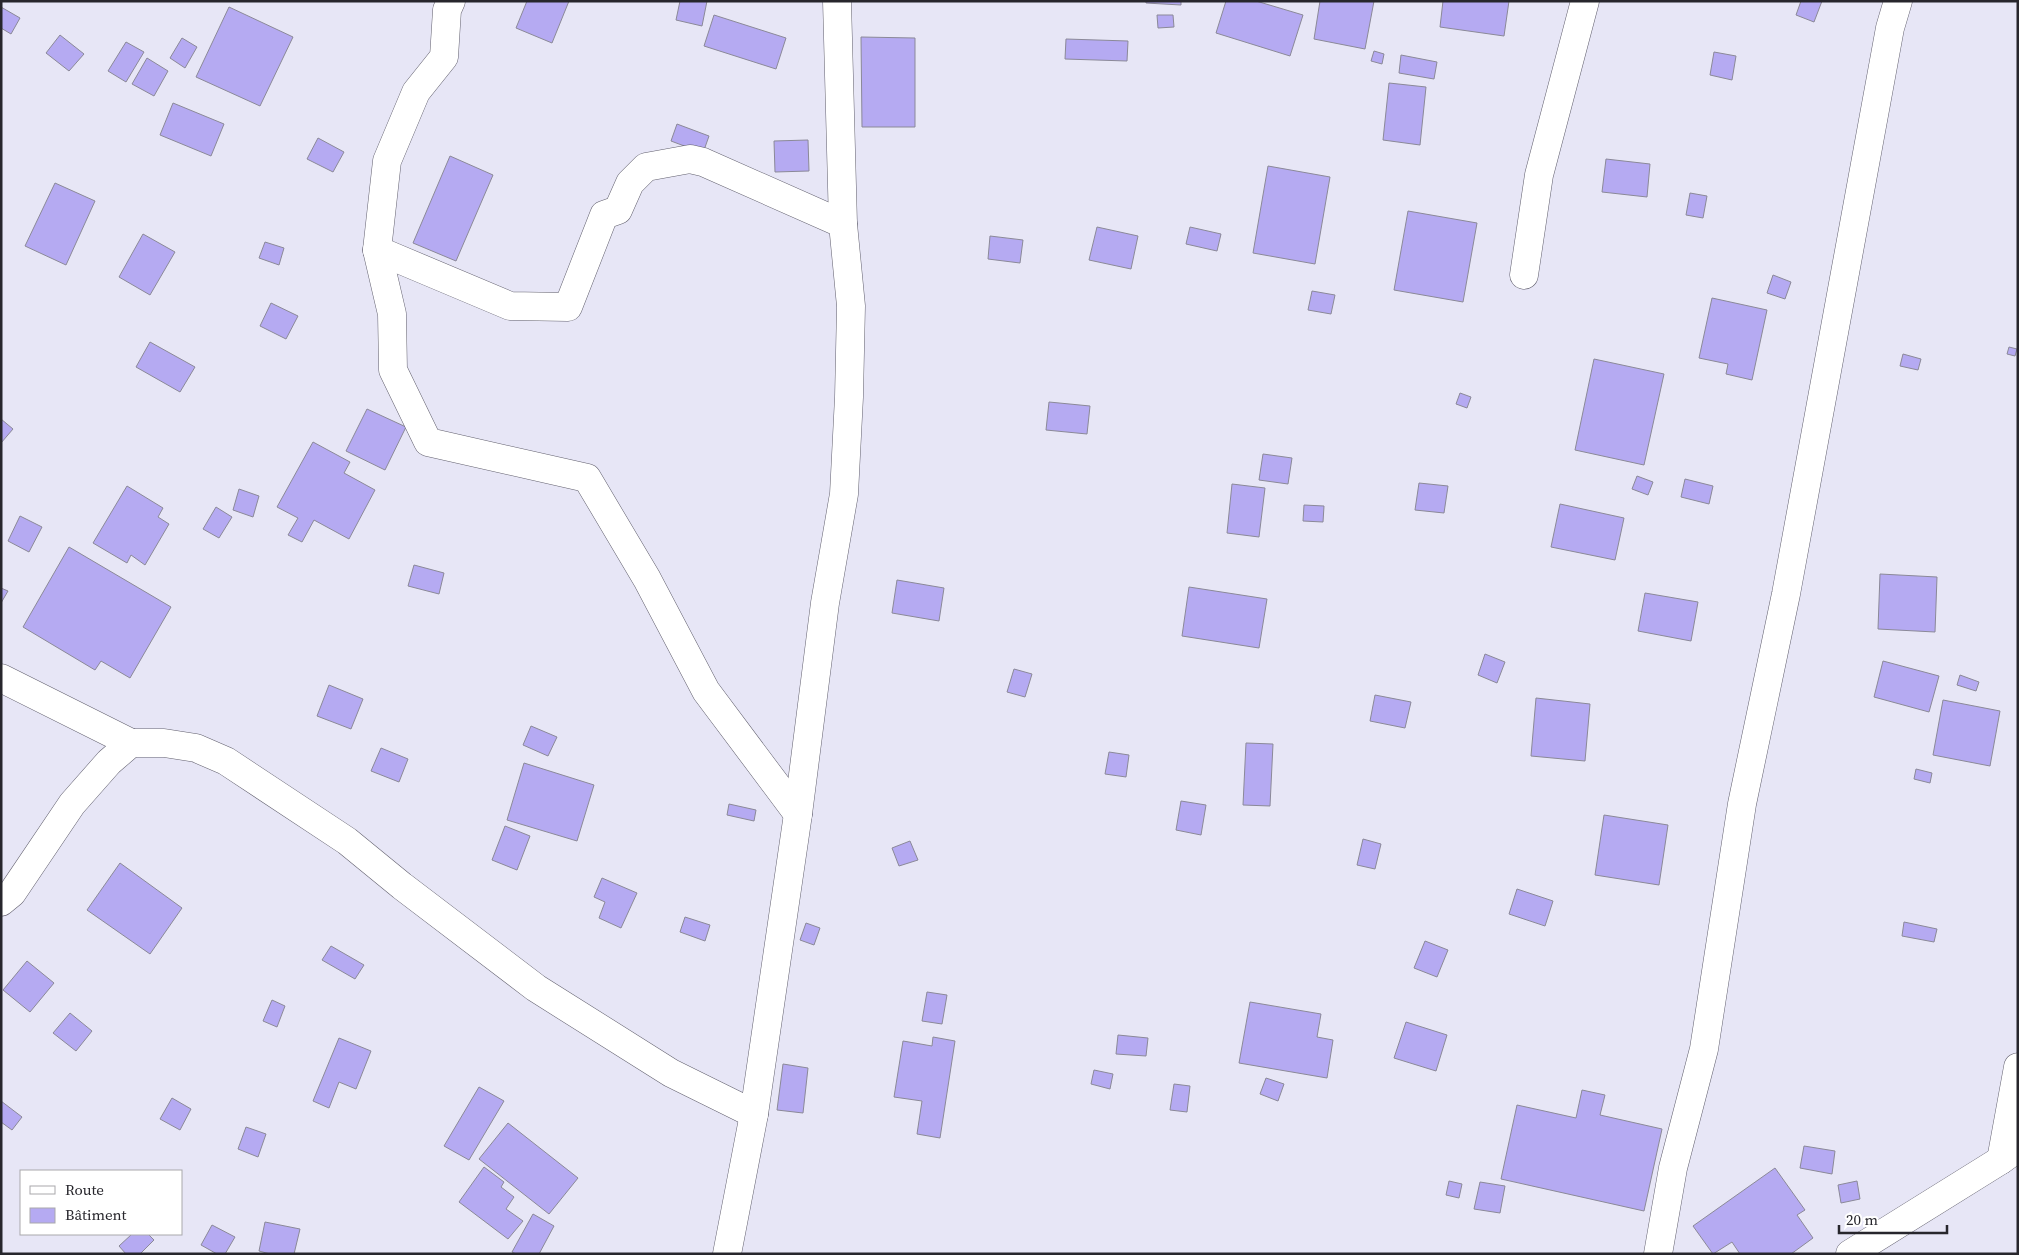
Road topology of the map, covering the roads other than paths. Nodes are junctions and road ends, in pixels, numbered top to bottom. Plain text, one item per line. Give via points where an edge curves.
1 (451, 1) edge
2 (837, 1) edge
3 (1585, 1) edge
4 (1898, 1) edge
5 (843, 224) junction
6 (377, 250) junction
7 (1524, 274) dead end
8 (1, 678) edge
9 (132, 743) junction
10 (798, 814) junction
11 (1, 902) edge
12 (2018, 1067) edge
13 (754, 1114) junction
14 (2010, 1154) edge
15 (726, 1253) edge
16 (1658, 1254) edge
17 (1850, 1254) edge

1 - 6 street via 447,10 444,57 416,92 387,161
2 - 5 street
3 - 7 street via 1539,175
4 - 16 street via 1890,28 1786,594 1742,804 1704,1049 1673,1168
5 - 6 street via 690,159 646,167 630,183 618,210 604,215 568,307 510,306
5 - 10 street via 850,306 844,494 825,603
6 - 10 street via 392,314 392,370 428,442 587,478 647,579 706,691
8 - 9 street
9 - 11 street via 109,762 72,804 12,893
9 - 13 street via 196,748 226,761 347,841 536,988 671,1073
10 - 13 street
12 - 14 street
13 - 15 street
14 - 17 street

